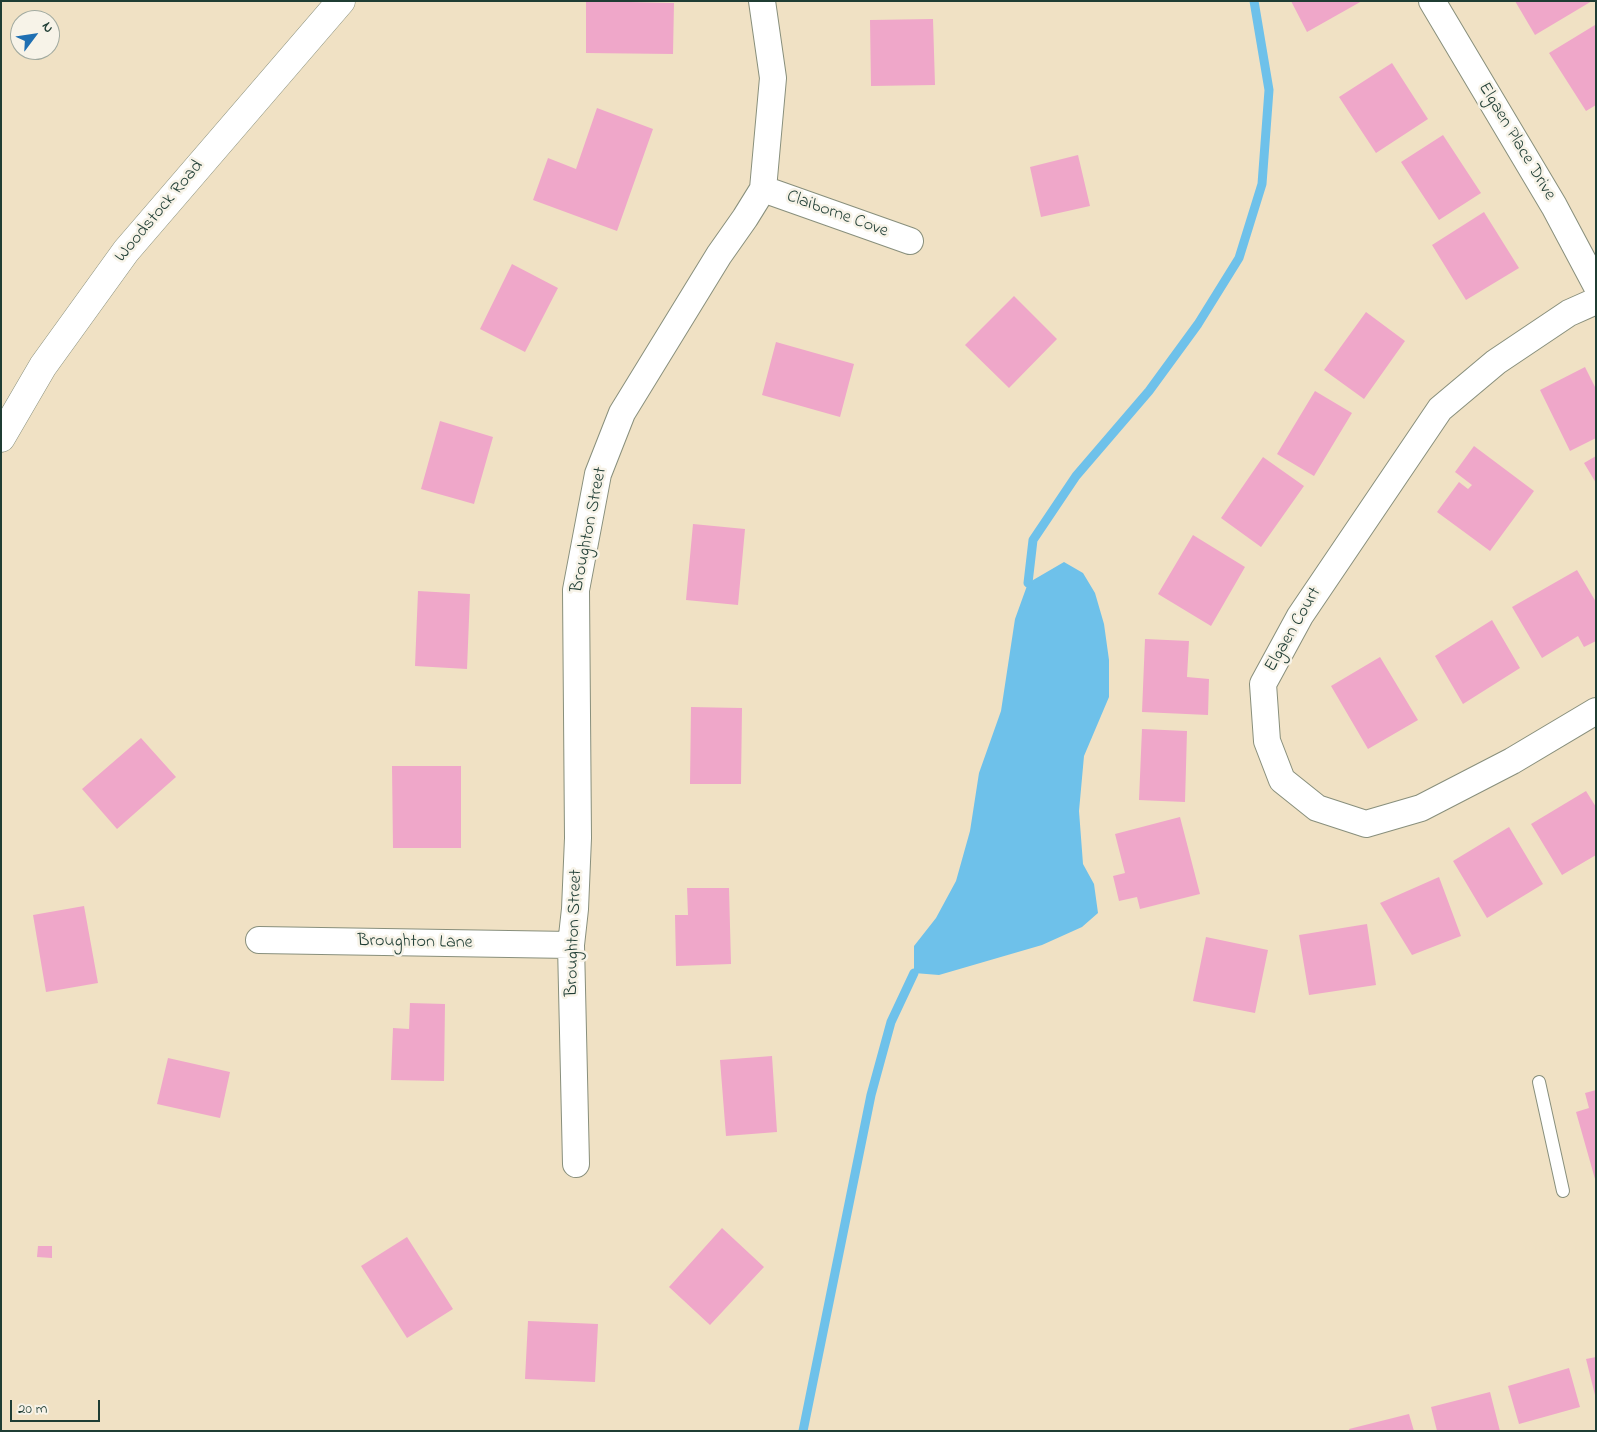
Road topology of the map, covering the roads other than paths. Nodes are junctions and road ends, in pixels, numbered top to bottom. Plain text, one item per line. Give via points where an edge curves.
1 (340, 1) edge
2 (762, 1) edge
3 (1432, 1) edge
4 (763, 189) junction
5 (910, 241) dead end
6 (1596, 285) edge
7 (1596, 301) edge
8 (1, 438) edge
9 (1596, 710) edge
10 (259, 940) dead end
11 (571, 946) junction
12 (1539, 1082) dead end
13 (576, 1164) dead end
14 (1563, 1191) dead end

1 - 8 street, Woodstock Road via 126,251 43,366
2 - 4 street, Broughton Street via 773,78
3 - 6 street, Elgaen Place Drive via 1554,206
4 - 5 street, Claiborne Cove
4 - 11 street, Broughton Street via 622,413 598,474 576,590 578,838
7 - 9 street, Elgaen Court via 1569,313 1496,362 1440,409 1300,616 1263,684 1267,741 1282,780 1317,808 1366,824 1421,808 1512,761
10 - 11 street, Broughton Lane
11 - 13 street, Broughton Street
12 - 14 lane

